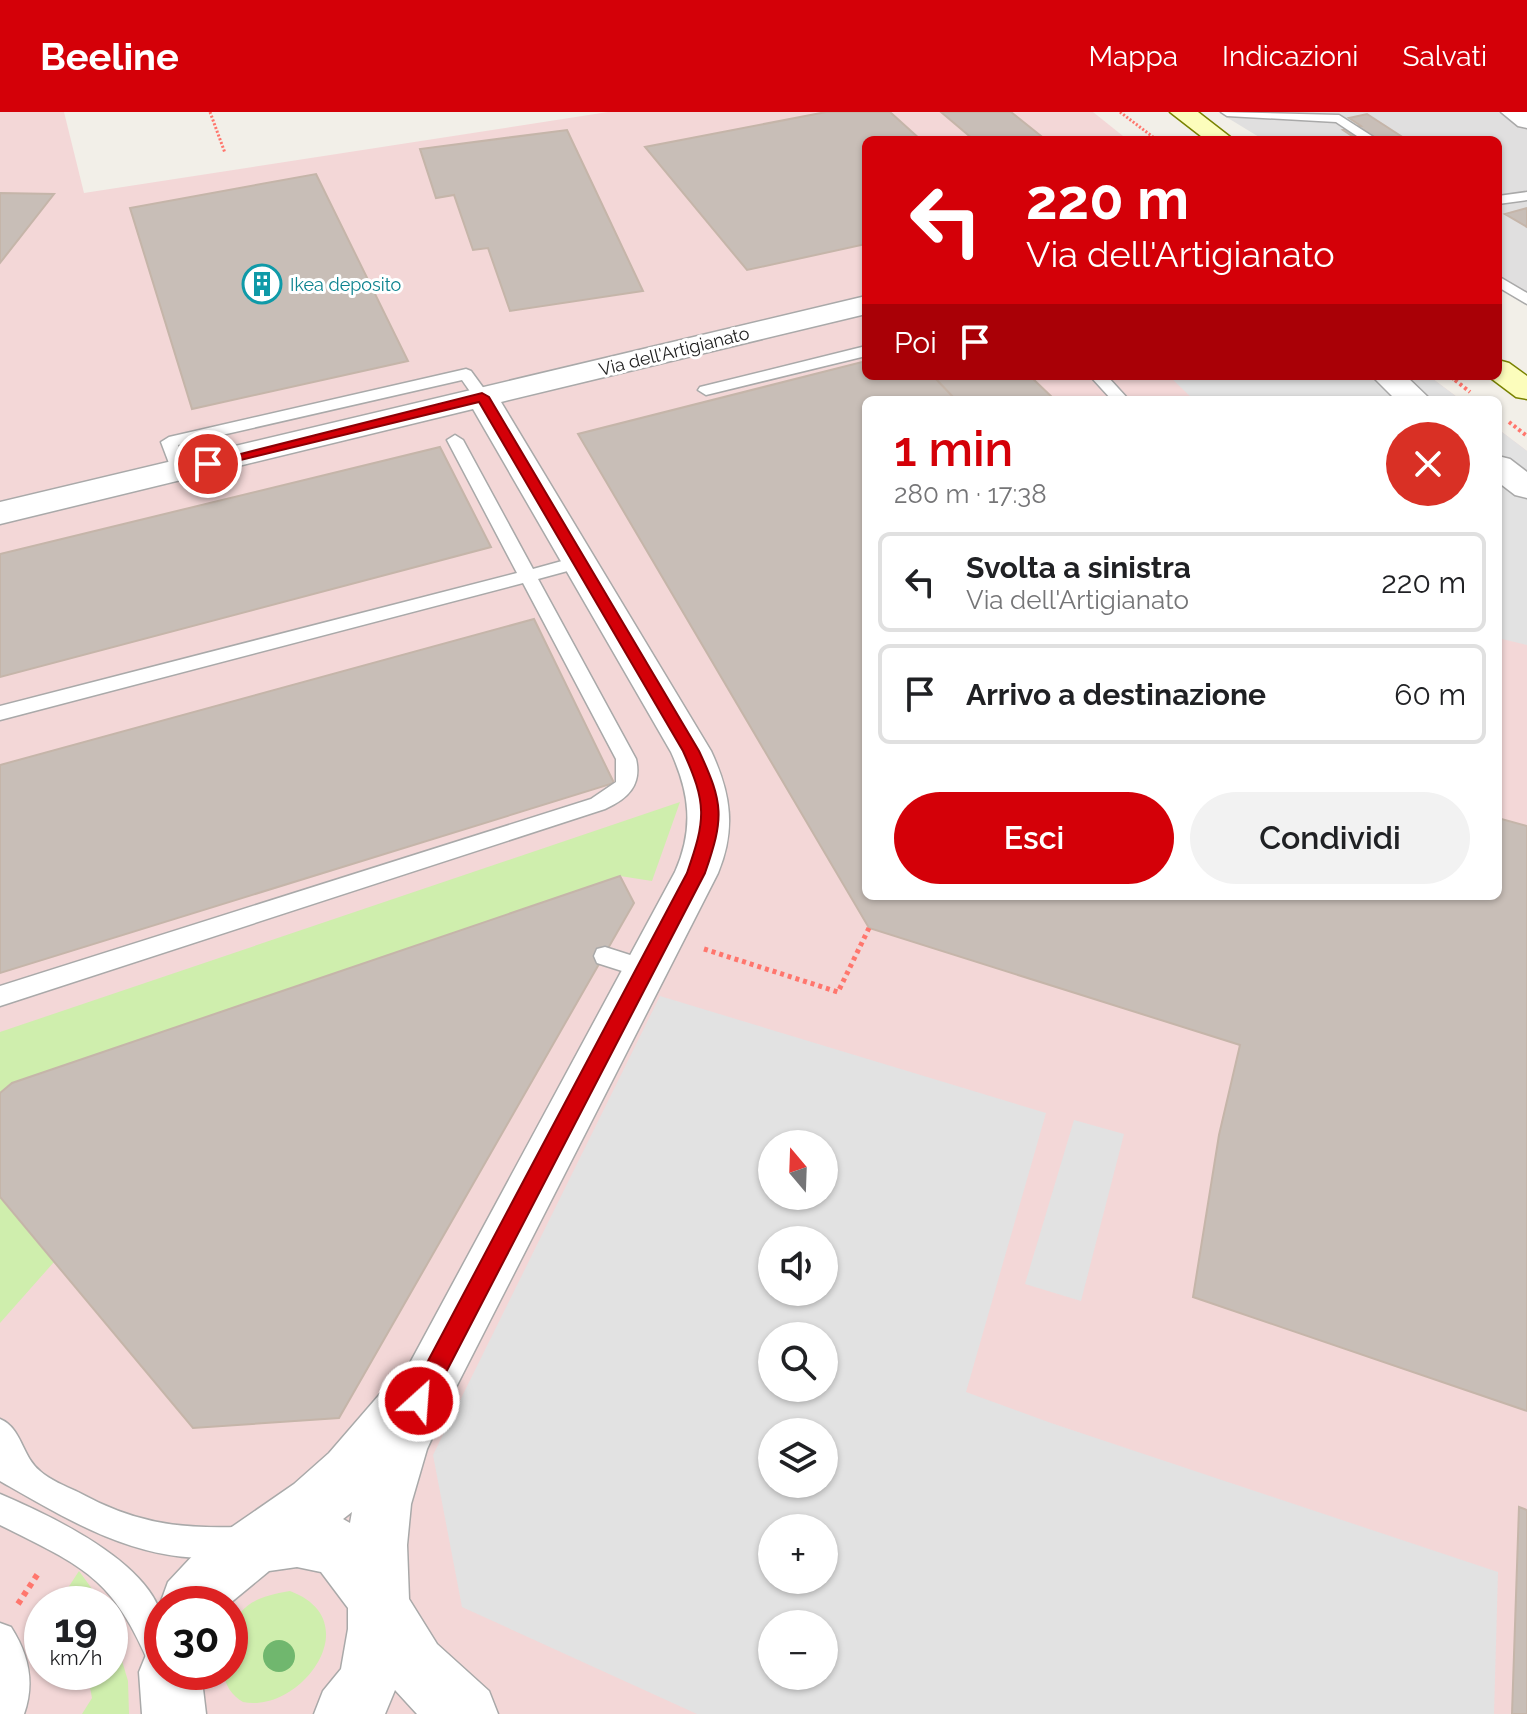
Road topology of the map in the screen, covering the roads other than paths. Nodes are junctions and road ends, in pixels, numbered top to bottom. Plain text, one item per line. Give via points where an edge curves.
1 (1227, 112) edge
2 (1513, 112) edge
3 (1527, 121) edge
4 (1166, 124) edge
5 (1208, 136) edge
6 (1366, 136) edge
7 (1527, 196) edge
8 (1502, 199) edge
9 (1502, 283) edge
10 (1527, 300) edge
11 (862, 306) edge
12 (862, 352) edge
13 (1511, 356) edge
14 (1102, 380) edge
15 (1392, 380) edge
16 (706, 390) dead end
17 (1527, 390) edge
18 (1117, 396) edge
19 (1410, 396) edge
20 (482, 397) junction
21 (455, 440) dead end
22 (1502, 469) edge
23 (1527, 488) edge
24 (0, 513) edge
25 (580, 562) junction
26 (530, 575) junction
27 (0, 713) edge
28 (0, 996) edge
29 (430, 1379) junction
30 (0, 1433) edge
31 (0, 1465) edge
32 (28, 1481) junction
33 (0, 1509) edge
34 (263, 1542) junction
35 (203, 1586) edge
36 (377, 1606) junction
37 (144, 1612) edge
38 (0, 1638) edge
39 (8, 1714) edge
40 (346, 1714) edge
41 (466, 1714) edge

1 - 6 lane via 1339,119
2 - 3 street
4 - 5 main road
7 - 8 lane
9 - 10 lane
11 - 20 street, Via dell'Artigianato
12 - 16 lane
13 - 17 main road
14 - 18 lane
15 - 19 street
20 - 24 street, Via dell'Artigianato
20 - 25 street
21 - 26 lane
22 - 23 street
25 - 26 lane
25 - 29 street via 691,751 705,782 712,819 704,855 637,954
26 - 27 lane
26 - 28 lane via 626,759 630,776 619,794
29 - 34 street via 356,1466 316,1504
29 - 36 street via 386,1484 377,1543
30 - 32 lane
31 - 32 lane
32 - 34 lane via 155,1539
33 - 37 lane via 108,1567
34 - 35 street via 229,1560
34 - 36 street via 290,1536 322,1540 342,1550 358,1562
36 - 40 street via 375,1655 364,1689
36 - 41 street via 409,1657
38 - 39 lane via 14,1670

